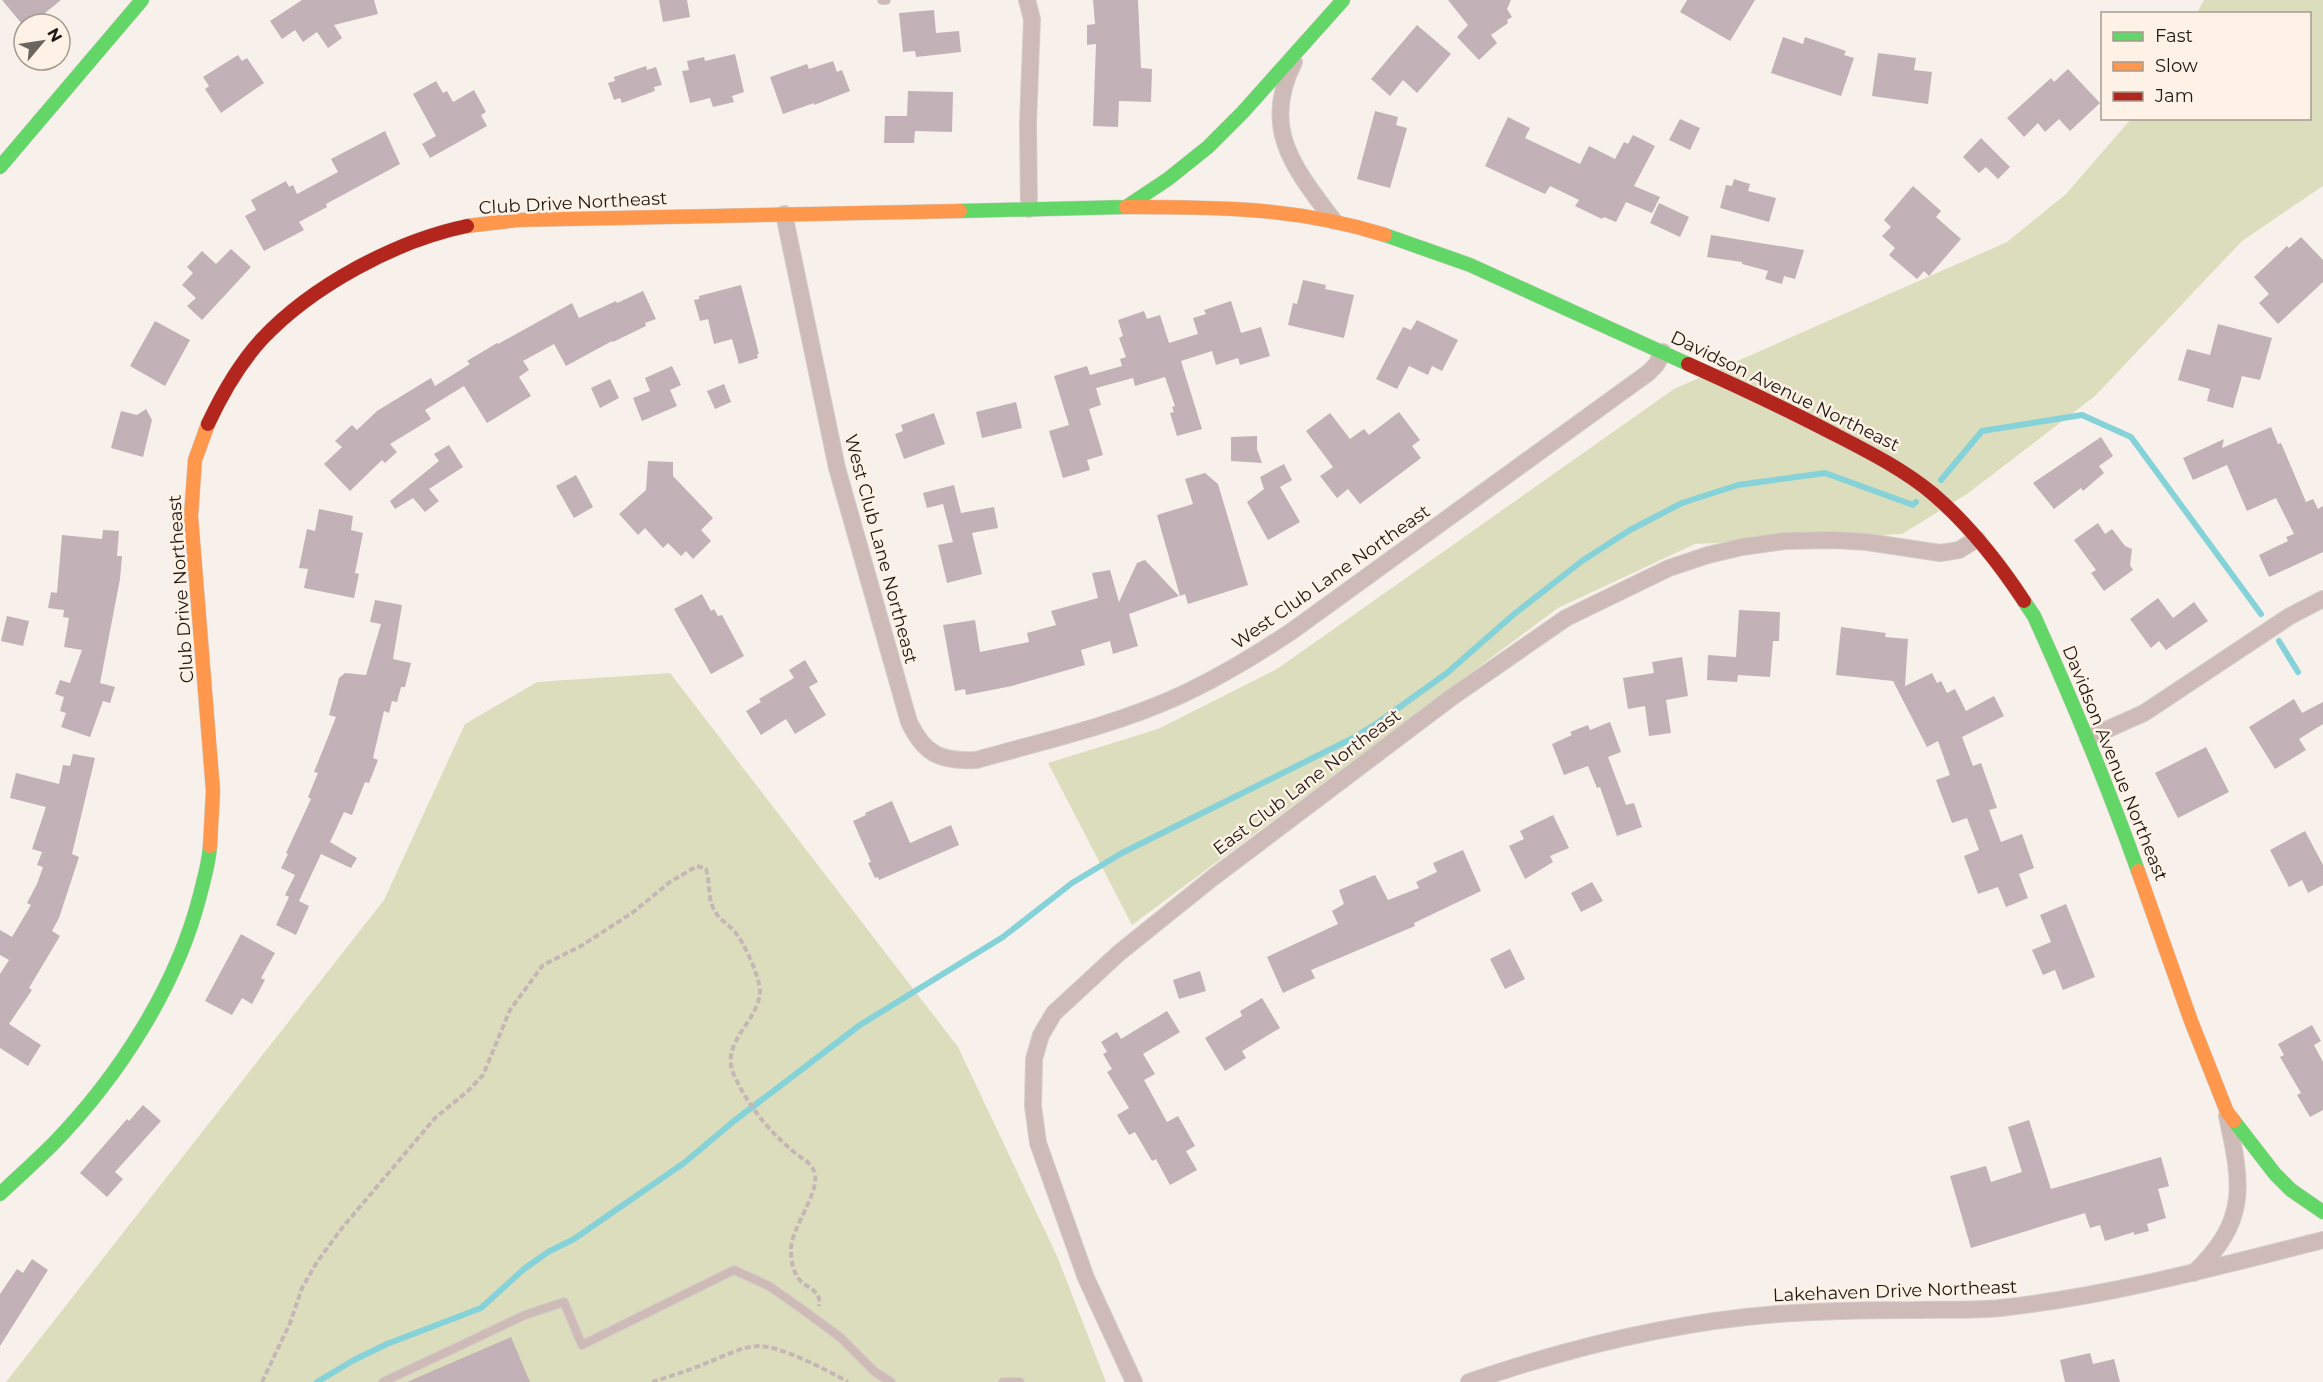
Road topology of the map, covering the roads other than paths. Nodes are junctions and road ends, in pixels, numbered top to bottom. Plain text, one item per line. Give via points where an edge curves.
1 (142, 0) edge
2 (1027, 0) edge
3 (1343, 0) edge
4 (1307, 40) junction
5 (0, 167) edge
6 (1126, 207) junction
7 (1029, 209) junction
8 (783, 214) junction
9 (1334, 221) junction
10 (1663, 352) junction
11 (1977, 539) junction
12 (2323, 599) edge
13 (2088, 738) junction
14 (2227, 1112) junction
15 (0, 1194) edge
16 (2323, 1212) edge
17 (2323, 1240) edge
18 (2193, 1273) junction
19 (383, 1382) edge
20 (891, 1382) edge
21 (1003, 1382) edge
22 (1020, 1382) edge
23 (1134, 1382) edge
24 (1469, 1382) edge

1 - 5 street
2 - 7 street via 1032,19
3 - 4 street
4 - 6 street via 1208,148
4 - 9 street via 1285,84 1282,130 1296,170
6 - 7 street, Club Drive Northeast
6 - 9 street, Davidson Avenue Northeast via 1239,207
7 - 8 street, Club Drive Northeast
8 - 10 street, West Club Lane Northeast via 837,468 909,722 926,748 954,761 976,760 1119,720 1180,696 1239,666 1648,373
8 - 15 street, Club Drive Northeast via 517,220 449,230 391,251 319,290 282,318 250,351 229,381 208,423 192,482 191,516 213,791 208,857 194,922 162,996 111,1075 54,1143
9 - 10 street, Davidson Avenue Northeast via 1470,265
10 - 11 street, Davidson Avenue Northeast via 1775,404 1895,467 1934,495
11 - 13 street, Davidson Avenue Northeast via 2034,616
11 - 23 street, East Club Lane Northeast via 1959,550 1940,554 1833,540 1742,546 1669,568 1566,618 1452,697 1211,879 1119,953 1054,1012 1034,1059 1033,1106 1038,1143 1086,1278
12 - 13 street via 2290,616 2144,713
13 - 14 street, Davidson Avenue Northeast
14 - 16 street, Davidson Avenue Northeast via 2274,1174
14 - 18 street, Davidson Avenue Northeast via 2238,1167 2235,1212 2213,1254
17 - 18 street, Lakehaven Drive Northeast
18 - 24 street, Lakehaven Drive Northeast via 2106,1292 1997,1308 1828,1311 1690,1325 1602,1343
19 - 20 lane via 525,1315 564,1302 582,1345 734,1270 769,1286 840,1337 874,1372
21 - 22 lane

